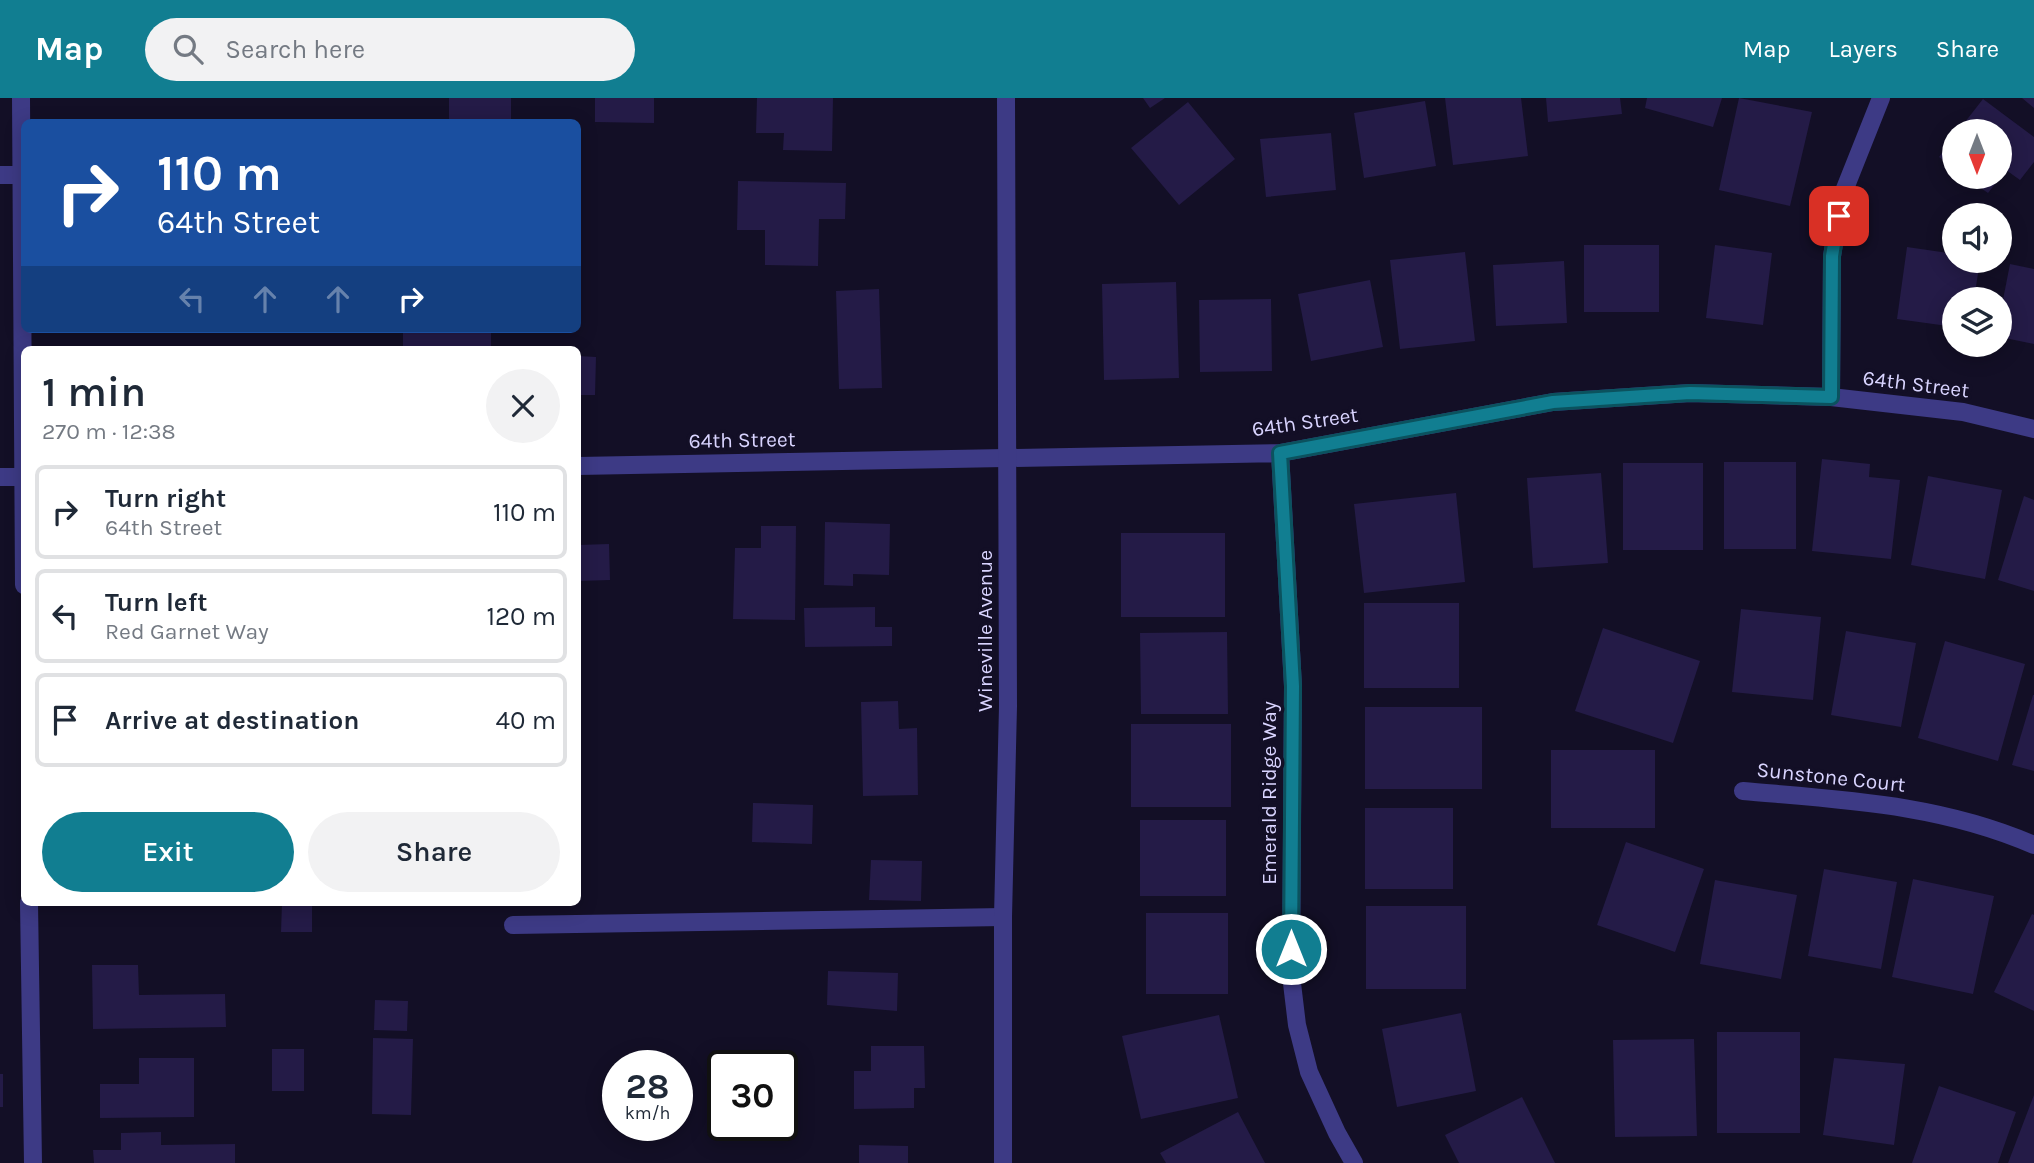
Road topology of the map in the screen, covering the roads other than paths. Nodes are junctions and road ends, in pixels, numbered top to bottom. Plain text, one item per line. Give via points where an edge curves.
1 (21, 98) edge
2 (1006, 98) edge
3 (1881, 98) edge
4 (21, 119) edge
5 (0, 174) edge
6 (21, 175) edge
7 (1831, 397) junction
8 (2034, 429) edge
9 (1280, 453) junction
10 (1006, 457) junction
11 (581, 466) edge
12 (0, 477) edge
13 (21, 477) edge
14 (1743, 791) dead end
15 (2034, 845) edge
16 (29, 906) edge
17 (1003, 917) junction
18 (513, 925) dead end
19 (33, 1163) edge
20 (1003, 1163) edge
21 (1354, 1163) edge

1 - 4 street
2 - 10 street, Wineville Avenue
3 - 7 street via 1842,195 1832,256
5 - 6 street
7 - 8 street, 64th Street via 1963,412
7 - 9 street, 64th Street via 1690,393 1553,402
9 - 10 street, 64th Street
9 - 21 street, Emerald Ridge Way via 1293,686 1291,975 1309,1072
10 - 11 street, 64th Street
10 - 17 street, Wineville Avenue via 1008,706
12 - 13 street
14 - 15 street, Sunstone Court via 1893,804 1995,828
16 - 19 street
17 - 18 street
17 - 20 street, Wineville Avenue

